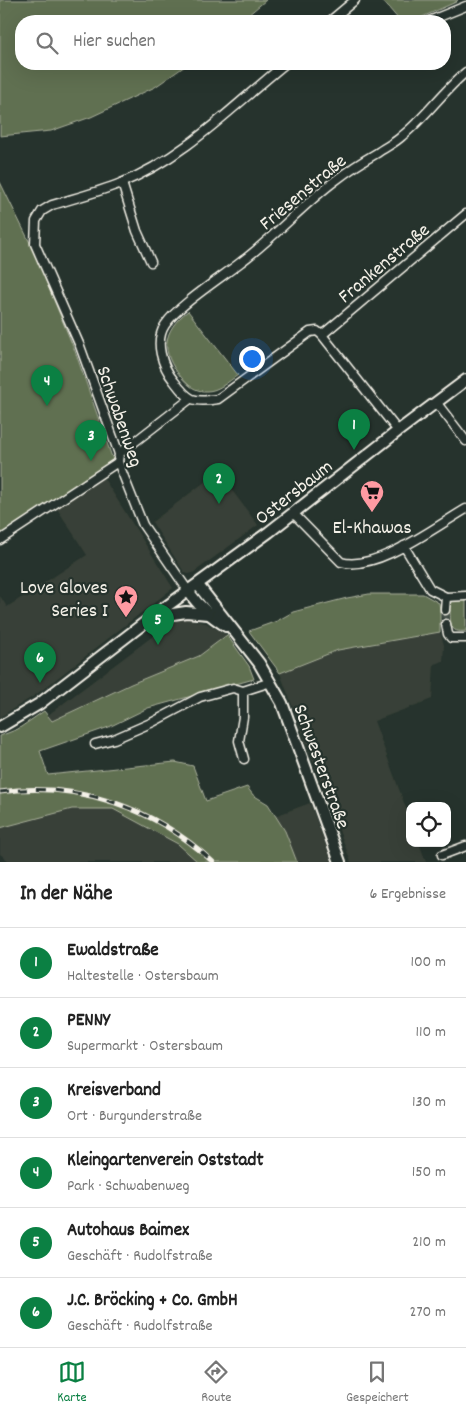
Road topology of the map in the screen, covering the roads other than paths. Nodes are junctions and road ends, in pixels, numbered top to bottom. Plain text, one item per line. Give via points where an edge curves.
1 (355, 0) edge
2 (466, 6) edge
3 (337, 15) edge
4 (444, 15) edge
5 (278, 70) edge
6 (466, 72) edge
7 (122, 183) junction
8 (466, 214) edge
9 (152, 262) dead end
10 (322, 335) junction
11 (466, 380) edge
12 (190, 399) junction
13 (436, 402) junction
14 (398, 431) junction
15 (466, 441) edge
16 (119, 458) junction
17 (466, 508) edge
18 (293, 513) junction
19 (0, 540) edge
20 (404, 546) junction
21 (198, 585) junction
22 (188, 592) junction
23 (466, 596) edge
24 (446, 597) junction
25 (445, 610) tunnel mouth
26 (208, 614) junction
27 (152, 617) junction
28 (446, 624) tunnel mouth
29 (234, 630) junction
30 (466, 638) edge
31 (271, 682) junction
32 (242, 691) junction
33 (0, 727) edge
34 (96, 744) dead end
35 (244, 759) dead end
36 (466, 846) edge
37 (442, 855) dead end
38 (340, 862) edge

1 - 3 street
2 - 4 street
5 - 7 street via 191,143
6 - 12 street, Friesenstraße via 400,138 335,181 251,255 182,307 166,324 160,348 164,364
7 - 9 street via 137,231
7 - 16 street, Schwabenweg via 42,211 36,220 35,244 80,346
8 - 10 street, Frankenstraße
10 - 12 street via 310,332 218,399 203,402
10 - 14 street
11 - 13 street, Ostersbaum
12 - 16 street
13 - 14 street, Ostersbaum
13 - 15 street
14 - 18 street, Ostersbaum
16 - 19 street
16 - 22 street, Schwabenweg via 143,525
17 - 20 street
18 - 20 street via 341,562 350,565 377,560
18 - 21 street, Ostersbaum
20 - 24 street via 430,589
21 - 22 street, Ostersbaum
21 - 29 street, Schwesterstraße
22 - 26 street, Schwesterstraße
22 - 27 street, Ostersbaum
23 - 24 street
24 - 25 street
26 - 27 street via 186,612
26 - 29 street, Schwesterstraße
27 - 33 street, Ostersbaum via 39,704
28 - 30 street via 451,638
29 - 31 street, Schwesterstraße
31 - 32 street
31 - 38 street, Schwesterstraße via 282,703
32 - 34 street via 233,688 200,697 153,722
32 - 35 street via 243,717 239,741
36 - 37 street

